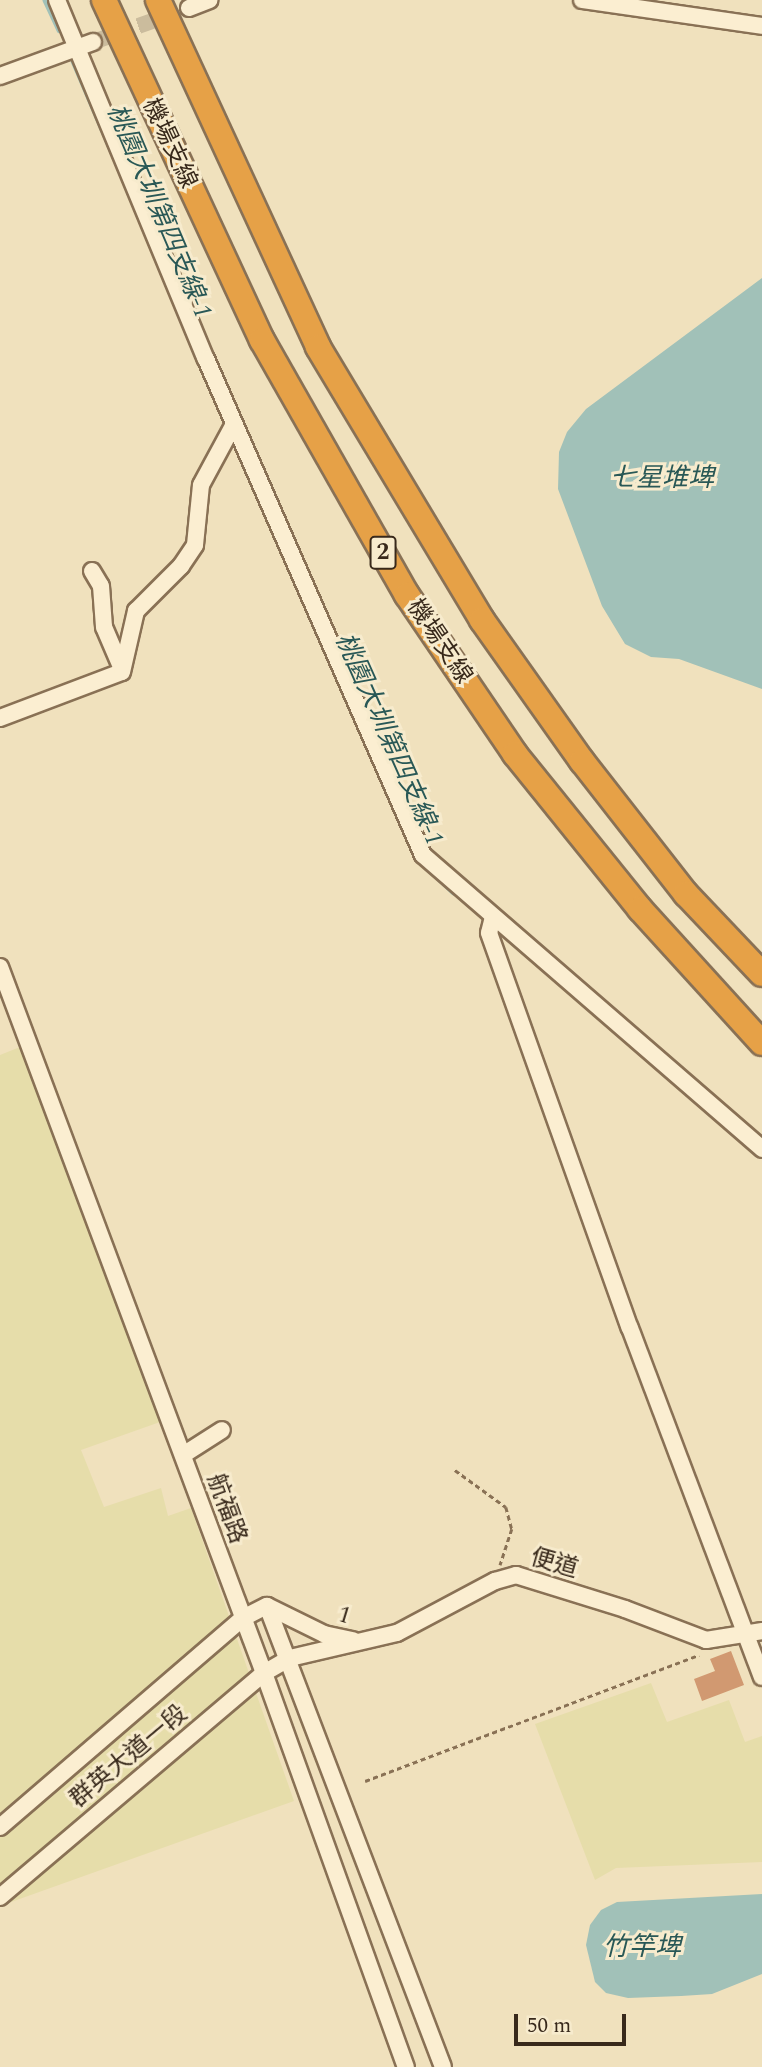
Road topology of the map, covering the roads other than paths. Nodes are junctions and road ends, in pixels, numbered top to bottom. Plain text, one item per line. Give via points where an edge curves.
1 (57, 0) edge
2 (104, 0) edge
3 (158, 0) edge
4 (210, 0) edge
5 (582, 0) edge
6 (189, 8) tunnel mouth
7 (762, 26) edge
8 (87, 44) junction
9 (0, 76) edge
10 (234, 424) junction
11 (92, 570) dead end
12 (122, 672) junction
13 (0, 718) edge
14 (493, 918) junction
15 (0, 967) edge
16 (762, 974) edge
17 (762, 1043) edge
18 (762, 1149) edge
19 (222, 1430) dead end
20 (183, 1455) junction
21 (267, 1606) junction
22 (243, 1618) junction
23 (754, 1634) edge
24 (355, 1641) junction
25 (290, 1658) junction
26 (264, 1673) junction
27 (762, 1676) edge
28 (0, 1827) edge
29 (0, 1896) edge
30 (406, 2067) edge
31 (443, 2067) edge

1 - 8 street
2 - 17 highway, 機場支線 / 2 via 262,340 407,595 515,754 640,909
3 - 16 highway, 機場支線 / 2 via 318,347 482,620 582,761 686,894
4 - 6 street
5 - 7 street
8 - 9 street
8 - 10 street
10 - 12 street via 201,485 195,545 181,566 136,611
10 - 14 street via 423,855
11 - 12 street via 101,586 104,627
12 - 13 street
14 - 18 street
14 - 23 street via 489,933
15 - 20 street, 航福路
19 - 20 street
20 - 22 street, 航福路
21 - 22 street, 群英大道一段
21 - 24 street, 1 via 324,1634
21 - 25 street
22 - 26 street, 航福路
22 - 28 street, 群英大道一段
23 - 24 street, 便道 via 706,1640 516,1575 495,1581 397,1633
23 - 27 street
24 - 25 street, 1
25 - 26 street, 群英大道一段
25 - 31 street
26 - 29 street, 群英大道一段
26 - 30 street, 航福路

